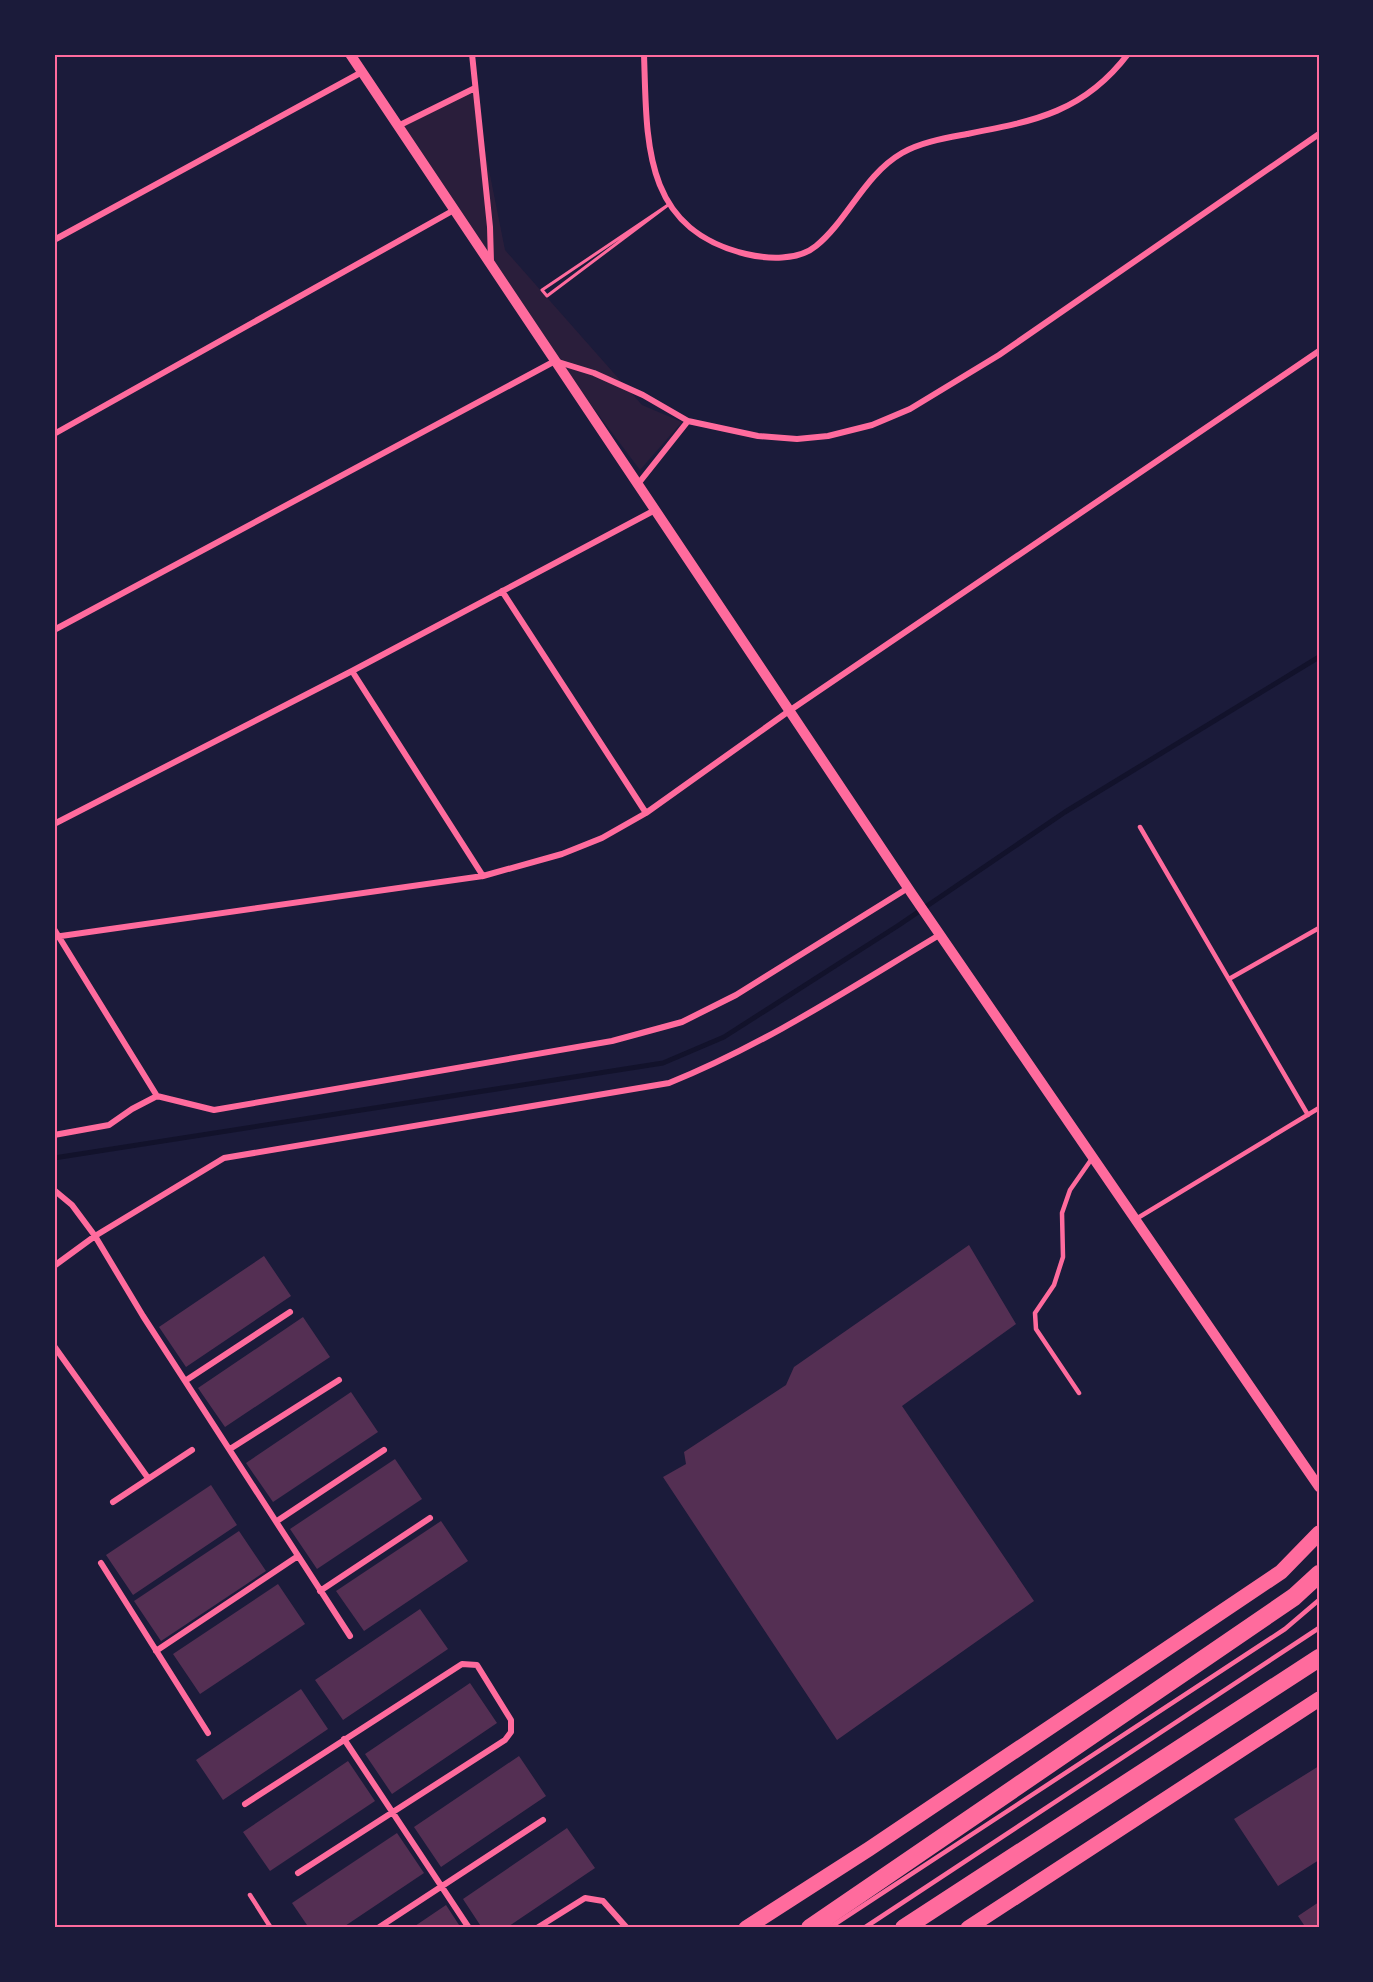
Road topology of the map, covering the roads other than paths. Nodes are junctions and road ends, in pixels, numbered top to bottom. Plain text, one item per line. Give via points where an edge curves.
1 (350, 54) edge
2 (472, 54) edge
3 (644, 54) edge
4 (1128, 54) edge
5 (362, 72) junction
6 (475, 88) junction
7 (398, 126) junction
8 (1319, 134) edge
9 (454, 210) junction
10 (54, 240) edge
11 (491, 266) junction
12 (1319, 351) edge
13 (555, 361) junction
14 (688, 421) junction
15 (54, 434) edge
16 (638, 484) junction
17 (655, 510) junction
18 (501, 591) junction
19 (54, 630) edge
20 (352, 671) junction
21 (789, 711) junction
22 (646, 813) junction
23 (54, 824) edge
24 (1140, 827) dead end
25 (483, 876) junction
26 (910, 891) junction
27 (1319, 928) edge
28 (54, 929) edge
29 (938, 930) junction
30 (56, 937) edge
31 (1229, 979) junction
32 (157, 1095) junction
33 (1319, 1108) edge
34 (1308, 1115) junction
35 (54, 1135) edge
36 (1093, 1157) junction
37 (54, 1190) edge
38 (1135, 1220) junction
39 (95, 1236) junction
40 (54, 1266) edge
41 (290, 1312) dead end
42 (54, 1346) edge
43 (339, 1380) dead end
44 (185, 1381) junction
45 (1079, 1393) dead end
46 (230, 1449) junction
47 (192, 1450) dead end
48 (384, 1450) dead end
49 (148, 1478) junction
50 (1319, 1487) edge
51 (113, 1502) dead end
52 (430, 1518) dead end
53 (277, 1521) junction
54 (1319, 1533) edge
55 (298, 1556) junction
56 (101, 1563) dead end
57 (1319, 1574) edge
58 (320, 1591) junction
59 (1319, 1600) edge
60 (1319, 1628) edge
61 (350, 1636) dead end
62 (156, 1652) junction
63 (1319, 1658) edge
64 (1319, 1699) edge
65 (208, 1733) dead end
66 (344, 1739) junction
67 (245, 1804) dead end
68 (393, 1813) junction
69 (543, 1820) dead end
70 (298, 1873) dead end
71 (441, 1887) junction
72 (250, 1895) dead end
73 (271, 1928) edge
74 (378, 1928) edge
75 (469, 1928) edge
76 (537, 1928) edge
77 (627, 1928) edge
78 (746, 1928) edge
79 (810, 1928) edge
80 (829, 1928) edge
81 (864, 1928) edge
82 (904, 1928) edge
83 (969, 1928) edge

1 - 5 street
2 - 6 street
3 - 4 street via 652,165 668,205 701,237 727,250 761,258 793,256 815,246 876,173 903,153 942,139 1032,122 1073,105 1096,89
5 - 7 street
5 - 10 street
6 - 7 street
6 - 11 street
7 - 9 street
8 - 14 street via 999,355 910,409 872,425 797,439 758,436
9 - 11 street
9 - 15 street
11 - 13 street
12 - 21 street
13 - 14 street via 643,395
13 - 16 street
13 - 19 street
14 - 16 street
16 - 17 street
17 - 18 street
17 - 21 street
18 - 20 street
18 - 22 street
20 - 23 street
20 - 25 street
21 - 22 street
21 - 26 street
22 - 25 street via 602,838 562,854
24 - 31 lane
25 - 30 street
26 - 29 street
26 - 32 street via 736,995 682,1022 612,1041 214,1110
27 - 31 lane
28 - 30 street
29 - 36 street
29 - 39 street via 760,1042 669,1083 224,1158
30 - 32 street
31 - 34 lane
32 - 35 street via 109,1125
33 - 34 lane
34 - 38 lane
36 - 38 street
36 - 45 lane via 1070,1190 1062,1213 1063,1257 1054,1285 1035,1313 1036,1329
37 - 39 street via 72,1205
38 - 50 street
39 - 40 street
39 - 44 street
41 - 44 street
42 - 49 street
43 - 46 street
44 - 46 street
46 - 53 street
47 - 49 street
48 - 53 street
49 - 51 street
52 - 58 street
53 - 55 street
54 - 78 main road via 1281,1572
55 - 58 street
55 - 62 street
56 - 62 street
57 - 79 highway via 1294,1597
58 - 61 street
59 - 80 lane via 1285,1629
60 - 81 lane
62 - 65 street
63 - 82 highway
64 - 83 main road
66 - 67 street
66 - 68 street
66 - 68 street via 462,1664 477,1665 511,1720 511,1732 505,1740
68 - 70 street
68 - 71 street
69 - 71 street
71 - 74 street
71 - 75 street
72 - 73 lane
76 - 77 street via 585,1898 595,1898 612,1908

